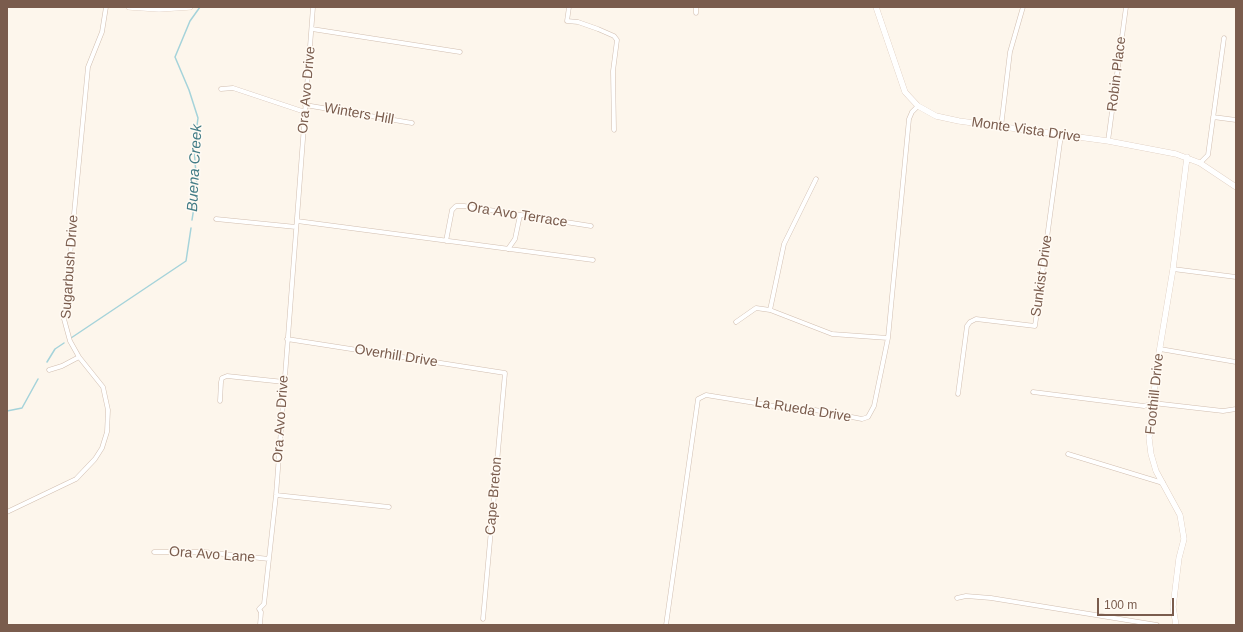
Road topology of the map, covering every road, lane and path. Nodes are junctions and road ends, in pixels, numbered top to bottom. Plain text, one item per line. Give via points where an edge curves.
1 (106, 7) edge
2 (129, 7) edge
3 (190, 7) edge
4 (313, 7) edge
5 (569, 7) edge
6 (696, 7) edge
7 (876, 7) edge
8 (1023, 7) edge
9 (1126, 7) edge
10 (696, 13) dead end
11 (312, 29) junction
12 (1224, 38) dead end
13 (460, 52) dead end
14 (221, 89) dead end
15 (305, 105) junction
16 (918, 106) junction
17 (305, 112) junction
18 (1213, 117) junction
19 (1236, 120) edge
20 (412, 123) dead end
21 (1001, 127) junction
22 (614, 130) dead end
23 (1061, 135) junction
24 (1108, 141) junction
25 (1187, 157) junction
26 (1200, 163) junction
27 (816, 179) dead end
28 (1236, 187) edge
29 (520, 215) junction
30 (216, 219) dead end
31 (297, 221) junction
32 (591, 226) dead end
33 (296, 227) junction
34 (446, 241) junction
35 (508, 249) junction
36 (593, 260) dead end
37 (1173, 269) junction
38 (1236, 277) edge
39 (770, 310) junction
40 (736, 322) dead end
41 (888, 338) junction
42 (287, 339) junction
43 (1160, 349) junction
44 (79, 357) junction
45 (1236, 362) edge
46 (49, 370) dead end
47 (505, 373) joint
48 (284, 382) junction
49 (1033, 392) dead end
50 (958, 394) dead end
51 (220, 401) dead end
52 (1153, 403) junction
53 (1236, 409) edge
54 (1068, 454) dead end
55 (1163, 483) junction
56 (276, 495) junction
57 (389, 507) dead end
58 (7, 512) edge
59 (154, 552) dead end
60 (269, 559) junction
61 (957, 598) dead end
62 (483, 619) dead end
63 (260, 625) edge
64 (666, 625) edge
65 (1157, 625) edge
66 (1176, 625) edge

1 - 44 street, Sugarbush Drive via 102,32 88,67 64,303 66,329
2 - 3 main road
4 - 11 street, Ora Avo Drive
5 - 22 street via 567,21 598,29 617,40 613,71
6 - 10 street
7 - 16 main road, Monte Vista Drive via 905,92
8 - 21 street via 1010,52
9 - 24 street, Robin Place
11 - 13 street
11 - 15 street, Ora Avo Drive
12 - 18 street
14 - 17 street via 233,88
15 - 17 street, Ora Avo Drive
15 - 20 street, Winters Hill
16 - 21 main road, Monte Vista Drive via 936,116
16 - 41 street, La Rueda Drive via 909,119
17 - 31 street, Ora Avo Drive
18 - 19 street
18 - 26 street via 1208,155
21 - 23 main road, Monte Vista Drive
23 - 24 main road, Monte Vista Drive
23 - 50 street, Sunkist Drive via 1035,326 976,319 970,322 967,326
24 - 25 main road, Monte Vista Drive
25 - 26 main road, Monte Vista Drive
25 - 37 main road, Foothill Drive
26 - 28 main road, Monte Vista Drive
27 - 39 street via 784,244
29 - 32 street, Ora Avo Terrace
29 - 34 street, Ora Avo Terrace via 456,206 452,210
29 - 35 street via 515,239
30 - 33 street
31 - 33 street, Ora Avo Drive
31 - 34 street
33 - 42 street, Ora Avo Drive
34 - 35 street
35 - 36 street
37 - 38 street
37 - 43 main road, Foothill Drive
39 - 40 street via 756,308
39 - 41 street via 832,334
41 - 64 street, La Rueda Drive via 874,406 865,419 706,395 698,399
42 - 47 street, Overhill Drive
42 - 48 street, Ora Avo Drive
43 - 45 street
43 - 52 main road, Foothill Drive
44 - 46 street
44 - 58 street, Sugarbush Drive via 100,383 107,400 108,425 102,448 90,466 76,479
47 - 62 street, Cape Breton
48 - 51 street via 227,376 222,378
48 - 56 street, Ora Avo Drive
49 - 52 street via 1144,406
52 - 53 street via 1223,411
52 - 55 main road, Foothill Drive via 1150,454
54 - 55 street
55 - 66 main road, Foothill Drive via 1180,515 1184,539 1174,594
56 - 57 street
56 - 60 street, Ora Avo Drive
59 - 60 street, Ora Avo Lane via 205,552
60 - 63 street, Ora Avo Drive via 264,604 259,609
61 - 65 street via 991,598

